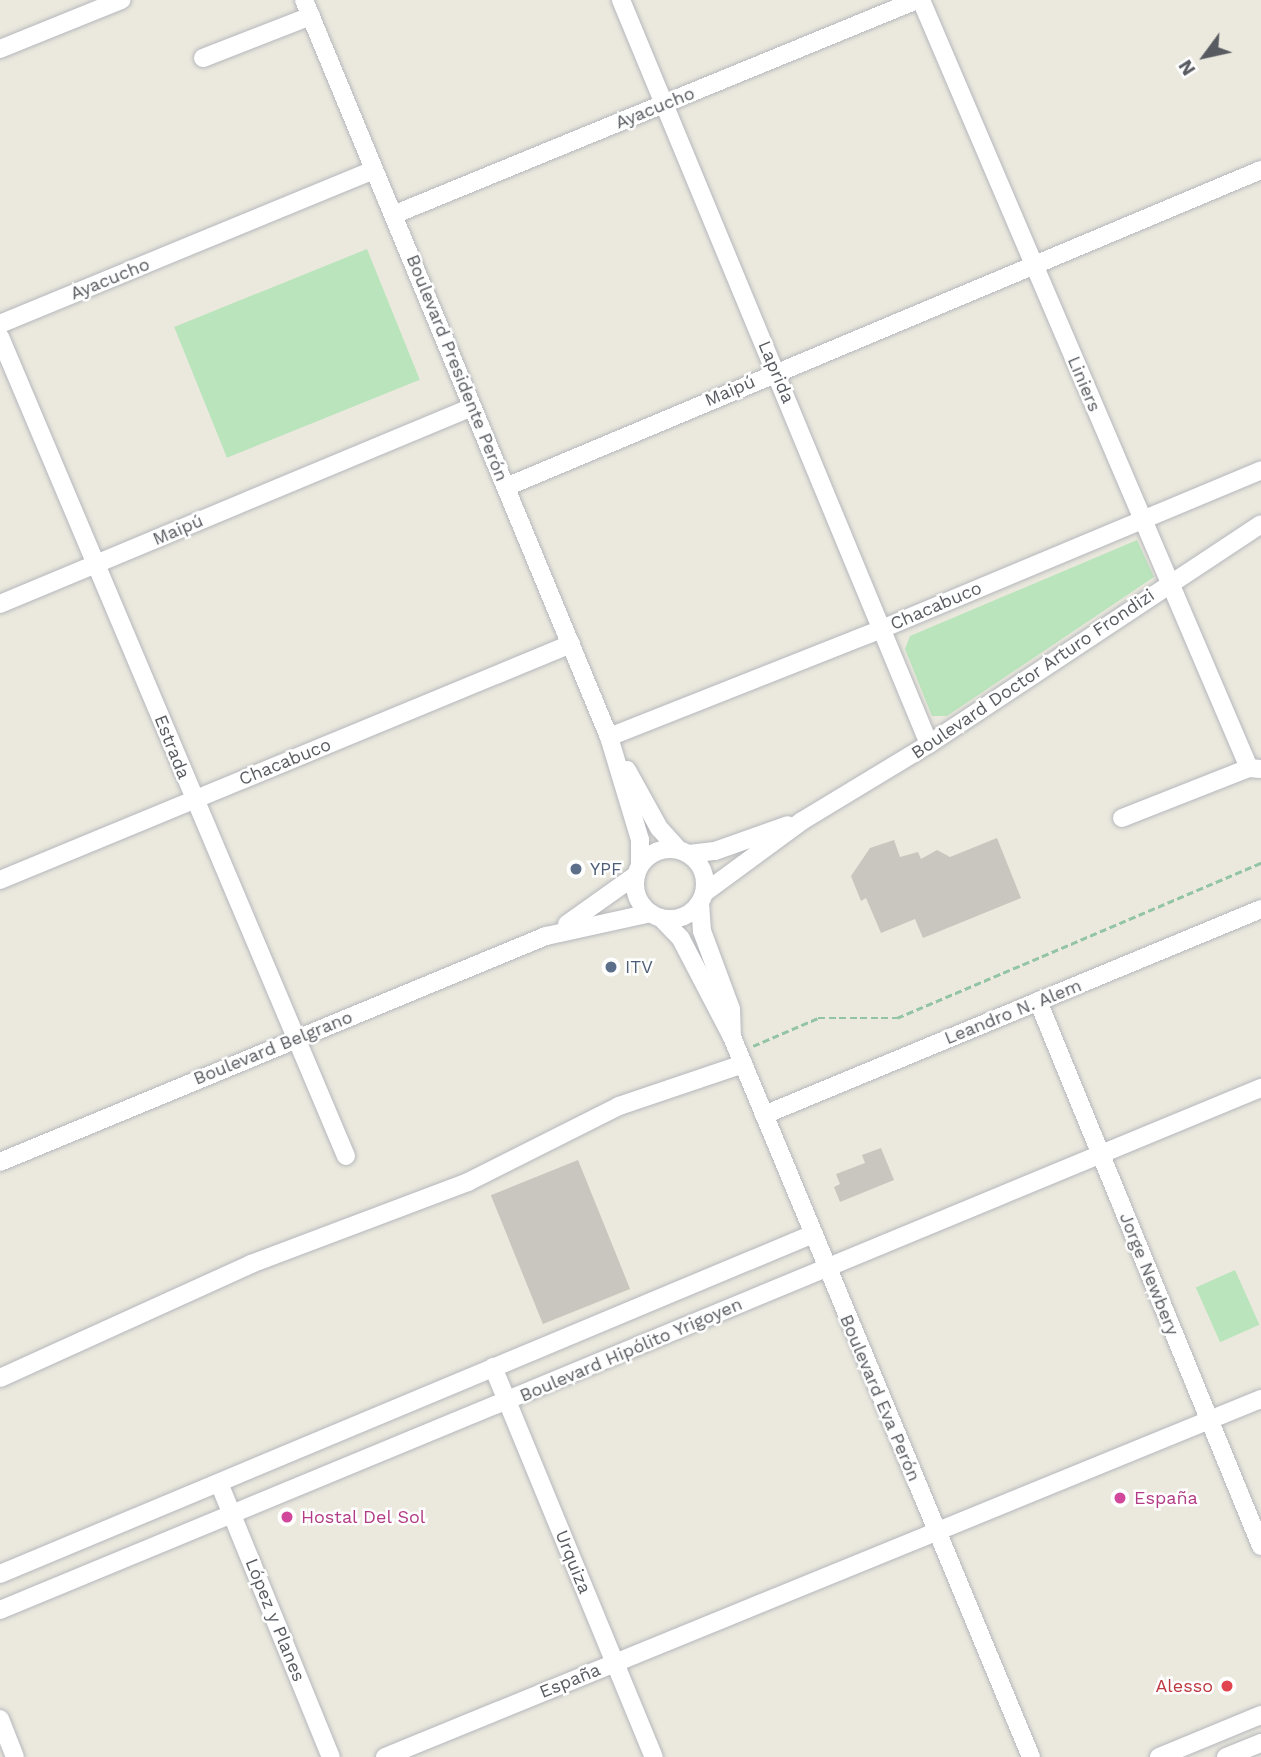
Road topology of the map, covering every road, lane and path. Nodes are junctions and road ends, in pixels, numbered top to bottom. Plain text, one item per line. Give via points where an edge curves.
1 (121, 0) edge
2 (621, 0) edge
3 (919, 0) edge
4 (90, 6) edge
5 (308, 8) edge
6 (0, 49) edge
7 (203, 58) dead end
8 (665, 104) junction
9 (374, 170) junction
10 (1261, 170) edge
11 (393, 215) junction
12 (1033, 264) junction
13 (0, 324) edge
14 (0, 337) edge
15 (776, 371) junction
16 (472, 407) junction
17 (1261, 470) edge
18 (506, 487) junction
19 (1142, 521) junction
20 (1261, 524) edge
21 (96, 564) junction
22 (1172, 583) junction
23 (0, 604) edge
24 (884, 628) junction
25 (571, 644) junction
26 (609, 737) junction
27 (929, 744) junction
28 (1255, 768) edge
29 (194, 800) junction
30 (1122, 818) dead end
31 (802, 821) junction
32 (683, 851) junction
33 (1261, 863) edge
34 (638, 871) junction
35 (0, 880) edge
36 (702, 898) junction
37 (1261, 909) edge
38 (656, 916) junction
39 (546, 936) junction
40 (1038, 1002) junction
41 (295, 1039) junction
42 (737, 1052) junction
43 (1261, 1088) edge
44 (764, 1115) junction
45 (346, 1156) dead end
46 (1102, 1157) junction
47 (0, 1162) edge
48 (813, 1234) junction
49 (827, 1269) junction
50 (493, 1367) junction
51 (0, 1378) edge
52 (1261, 1399) edge
53 (507, 1402) junction
54 (1209, 1420) junction
55 (219, 1483) junction
56 (232, 1517) junction
57 (937, 1534) junction
58 (1261, 1546) edge
59 (0, 1574) edge
60 (0, 1611) edge
61 (615, 1663) junction
62 (1261, 1715) edge
63 (0, 1719) edge
64 (1261, 1743) edge
65 (15, 1757) edge
66 (331, 1757) edge
67 (385, 1757) edge
68 (654, 1757) edge
69 (1031, 1757) edge
70 (1158, 1757) edge
71 (1226, 1757) edge

1 - 4 street
2 - 8 street, Laprida
3 - 8 street, Ayacucho
3 - 12 street, Liniers
4 - 6 street
5 - 7 street
5 - 9 street, Boulevard Presidente Perón
8 - 11 street, Ayacucho
8 - 15 street, Laprida
9 - 11 street, Boulevard Presidente Perón
9 - 13 street, Ayacucho
10 - 12 street, Maipú
11 - 16 street, Boulevard Presidente Perón
12 - 15 street, Maipú
12 - 19 street, Liniers
14 - 21 street, Estrada
15 - 18 street, Maipú
15 - 24 street, Laprida
16 - 18 street, Boulevard Presidente Perón
16 - 21 street, Maipú
17 - 19 street, Chacabuco
18 - 25 street, Boulevard Presidente Perón
19 - 22 street, Liniers
19 - 24 street, Chacabuco
20 - 22 street, Boulevard Doctor Arturo Frondizi
21 - 23 street, Maipú
21 - 29 street, Estrada
22 - 27 street, Boulevard Doctor Arturo Frondizi
22 - 28 street, Liniers
24 - 26 street, Chacabuco
24 - 27 street, Laprida
25 - 26 street, Boulevard Presidente Perón
25 - 29 street, Chacabuco
26 - 32 street, Boulevard Presidente Perón via 659,828
26 - 34 street, Boulevard Presidente Perón via 640,840
27 - 31 street, Boulevard Doctor Arturo Frondizi
28 - 30 street
29 - 35 street, Chacabuco
29 - 41 street, Estrada
31 - 32 street, Boulevard Doctor Arturo Frondizi via 715,851
31 - 36 street, Boulevard Doctor Arturo Frondizi
32 - 34 street via 655,852
32 - 36 street, Boulevard Presidente Perón via 703,872
33 - 42 path via 897,1018 818,1018
34 - 38 street, Boulevard Presidente Perón via 637,896
34 - 39 street, Boulevard Belgrano via 615,894
36 - 38 street via 683,917
36 - 42 street, Boulevard Presidente Perón via 702,931 732,1009
37 - 40 street, Leandro N. Alem
38 - 39 street, Boulevard Belgrano
38 - 42 street, Boulevard Presidente Perón via 681,939
39 - 41 street, Boulevard Belgrano
40 - 44 street, Leandro N. Alem
40 - 46 street, Jorge Newbery
41 - 45 street, Estrada
41 - 47 street, Boulevard Belgrano
42 - 44 street, Boulevard Eva Perón
42 - 51 street via 468,1182 251,1264
43 - 46 street, Boulevard Hipólito Yrigoyen
44 - 48 street, Boulevard Eva Perón
46 - 49 street, Boulevard Hipólito Yrigoyen
46 - 54 street, Jorge Newbery
48 - 49 street, Boulevard Eva Perón
48 - 50 street, Boulevard Hipólito Yrigoyen
49 - 53 street, Boulevard Hipólito Yrigoyen
49 - 57 street, Boulevard Eva Perón
50 - 53 street, Urquiza
50 - 55 street, Boulevard Hipólito Yrigoyen
52 - 54 street, España
53 - 56 street, Boulevard Hipólito Yrigoyen
53 - 61 street, Urquiza
54 - 57 street, España
54 - 58 street, Jorge Newbery
55 - 56 street, López y Planes
55 - 59 street, Boulevard Hipólito Yrigoyen
56 - 60 street, Boulevard Hipólito Yrigoyen
56 - 66 street, López y Planes
57 - 61 street, España
57 - 69 street, Boulevard Eva Perón
61 - 67 street, España
61 - 68 street, Urquiza
62 - 70 street
63 - 65 street
64 - 71 street

